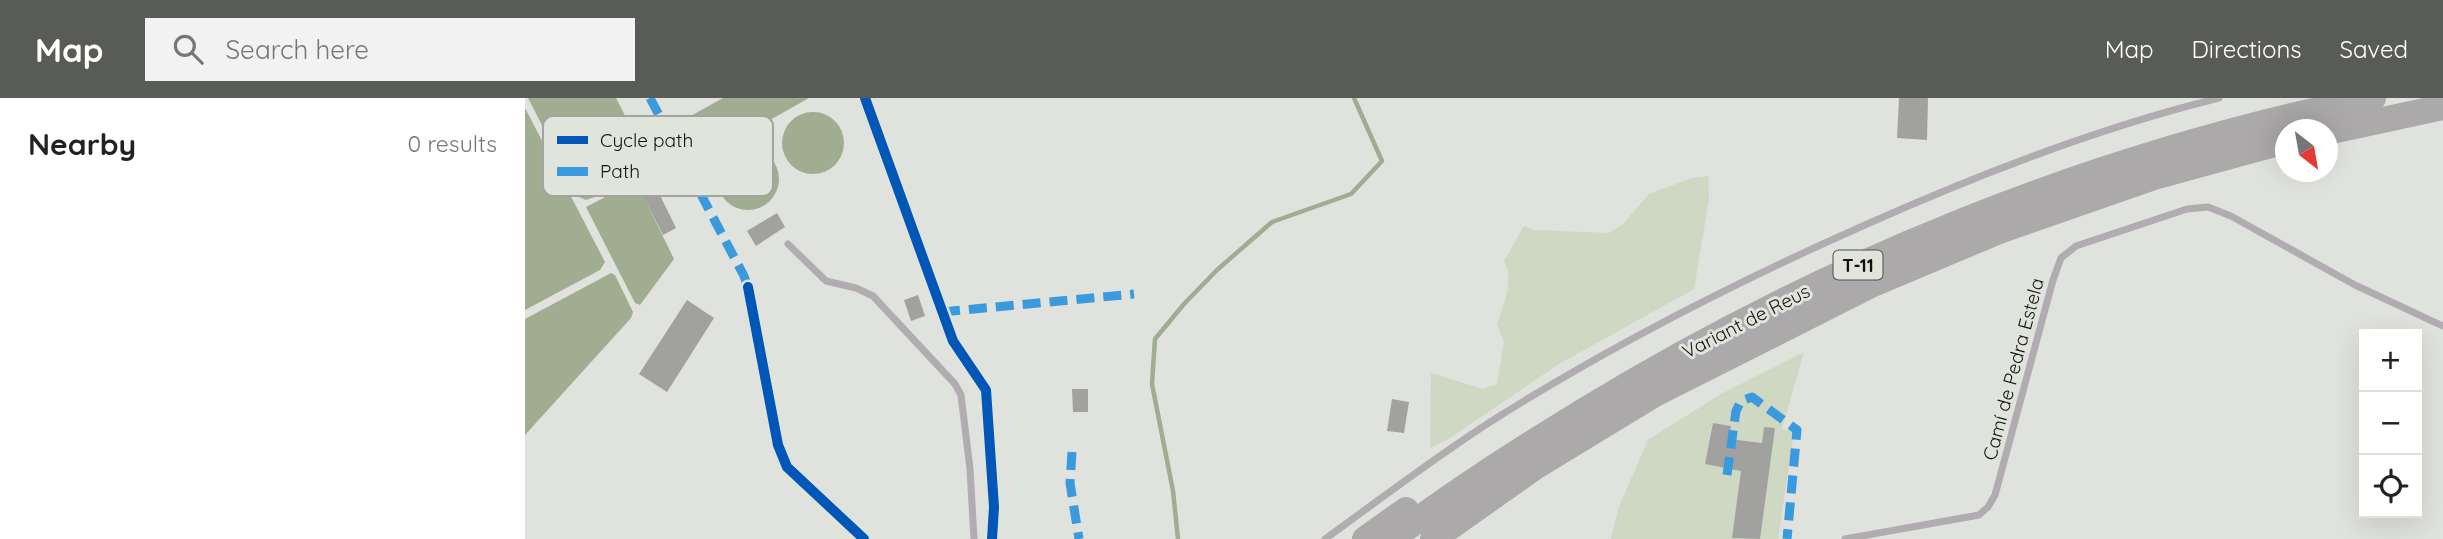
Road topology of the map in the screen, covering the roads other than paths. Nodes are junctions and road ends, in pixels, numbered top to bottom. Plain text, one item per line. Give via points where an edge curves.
1 (865, 98) edge
2 (2218, 98) edge
3 (2373, 98) edge
4 (2443, 107) edge
5 (2338, 130) edge
6 (2275, 144) edge
7 (788, 244) dead end
8 (748, 287) dead end
9 (2443, 326) edge
10 (1655, 394) junction
11 (1491, 470) junction
12 (864, 539) edge
13 (974, 539) edge
14 (992, 539) edge
15 (1325, 539) edge
16 (1365, 539) edge
17 (1392, 539) edge
18 (1433, 539) edge
19 (1454, 539) edge
20 (1845, 539) edge

1 - 14 street via 953,341 986,390
2 - 15 lane via 2010,165 1893,212 1724,290 1497,418
3 - 11 highway, Variant de Reus / T-11 via 2283,116 2148,155 1991,209 1876,257 1641,376
4 - 5 highway
6 - 10 highway, Variant de Reus / T-11 via 2154,177 1999,231 1873,284
7 - 13 lane via 826,281 873,296 955,384 961,395
8 - 12 street via 778,445 787,467
9 - 20 lane, Camí de Pedra Estela via 2208,208 2187,209 2075,246 2061,258 2053,280 1988,507 1979,515
10 - 18 highway, Variant de Reus / T-11 via 1535,467
10 - 19 highway
11 - 16 highway via 1460,475
11 - 17 highway, Variant de Reus / T-11

